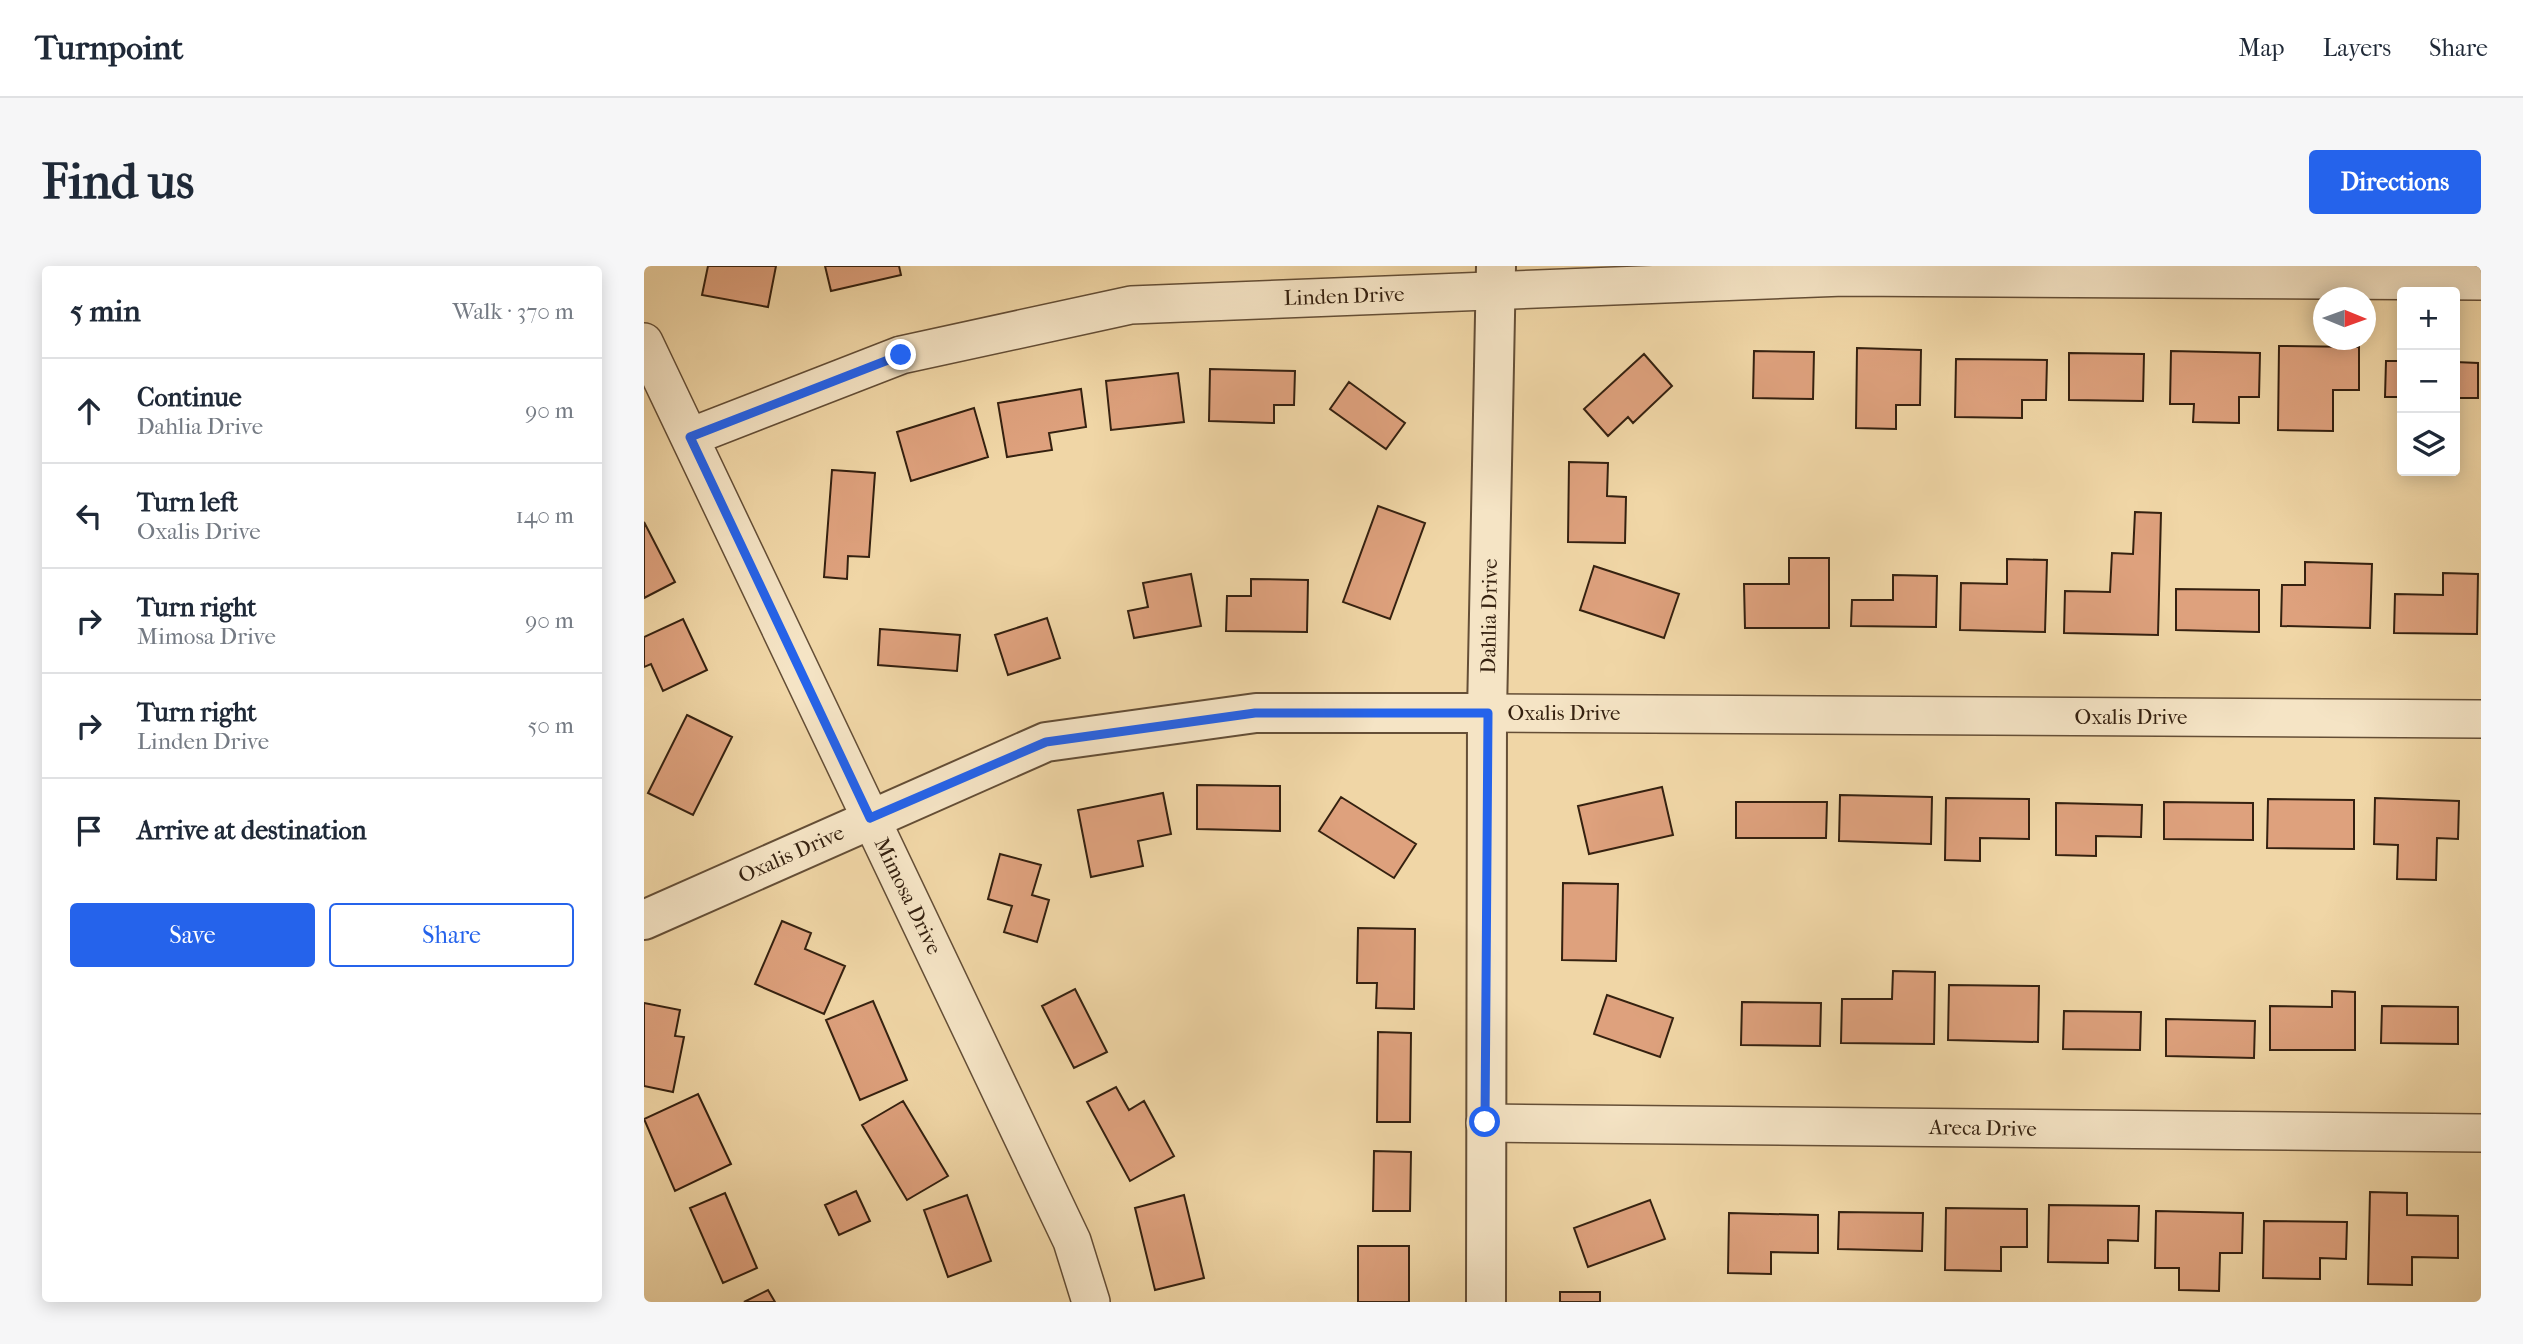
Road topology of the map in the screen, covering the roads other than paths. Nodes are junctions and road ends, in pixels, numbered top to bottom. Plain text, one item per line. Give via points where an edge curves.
1 (1496, 278) edge
2 (2481, 281) edge
3 (644, 342) edge
4 (690, 437) junction
5 (1488, 713) junction
6 (2481, 719) edge
7 (870, 818) junction
8 (644, 920) edge
9 (1485, 1122) junction
10 (2481, 1133) edge
11 (1091, 1302) edge
12 (1486, 1302) edge

1 - 2 street, Linden Drive
1 - 4 street, Linden Drive via 1131,305 901,355
1 - 5 street, Dahlia Drive
3 - 4 street, Mimosa Drive
4 - 7 street, Mimosa Drive
5 - 6 street, Oxalis Drive
5 - 7 street, Oxalis Drive via 1255,713 1046,742
5 - 9 street, Dahlia Drive
7 - 8 street, Oxalis Drive
7 - 11 street, Mimosa Drive via 1072,1241
9 - 10 street, Areca Drive
9 - 12 street, Dahlia Drive

